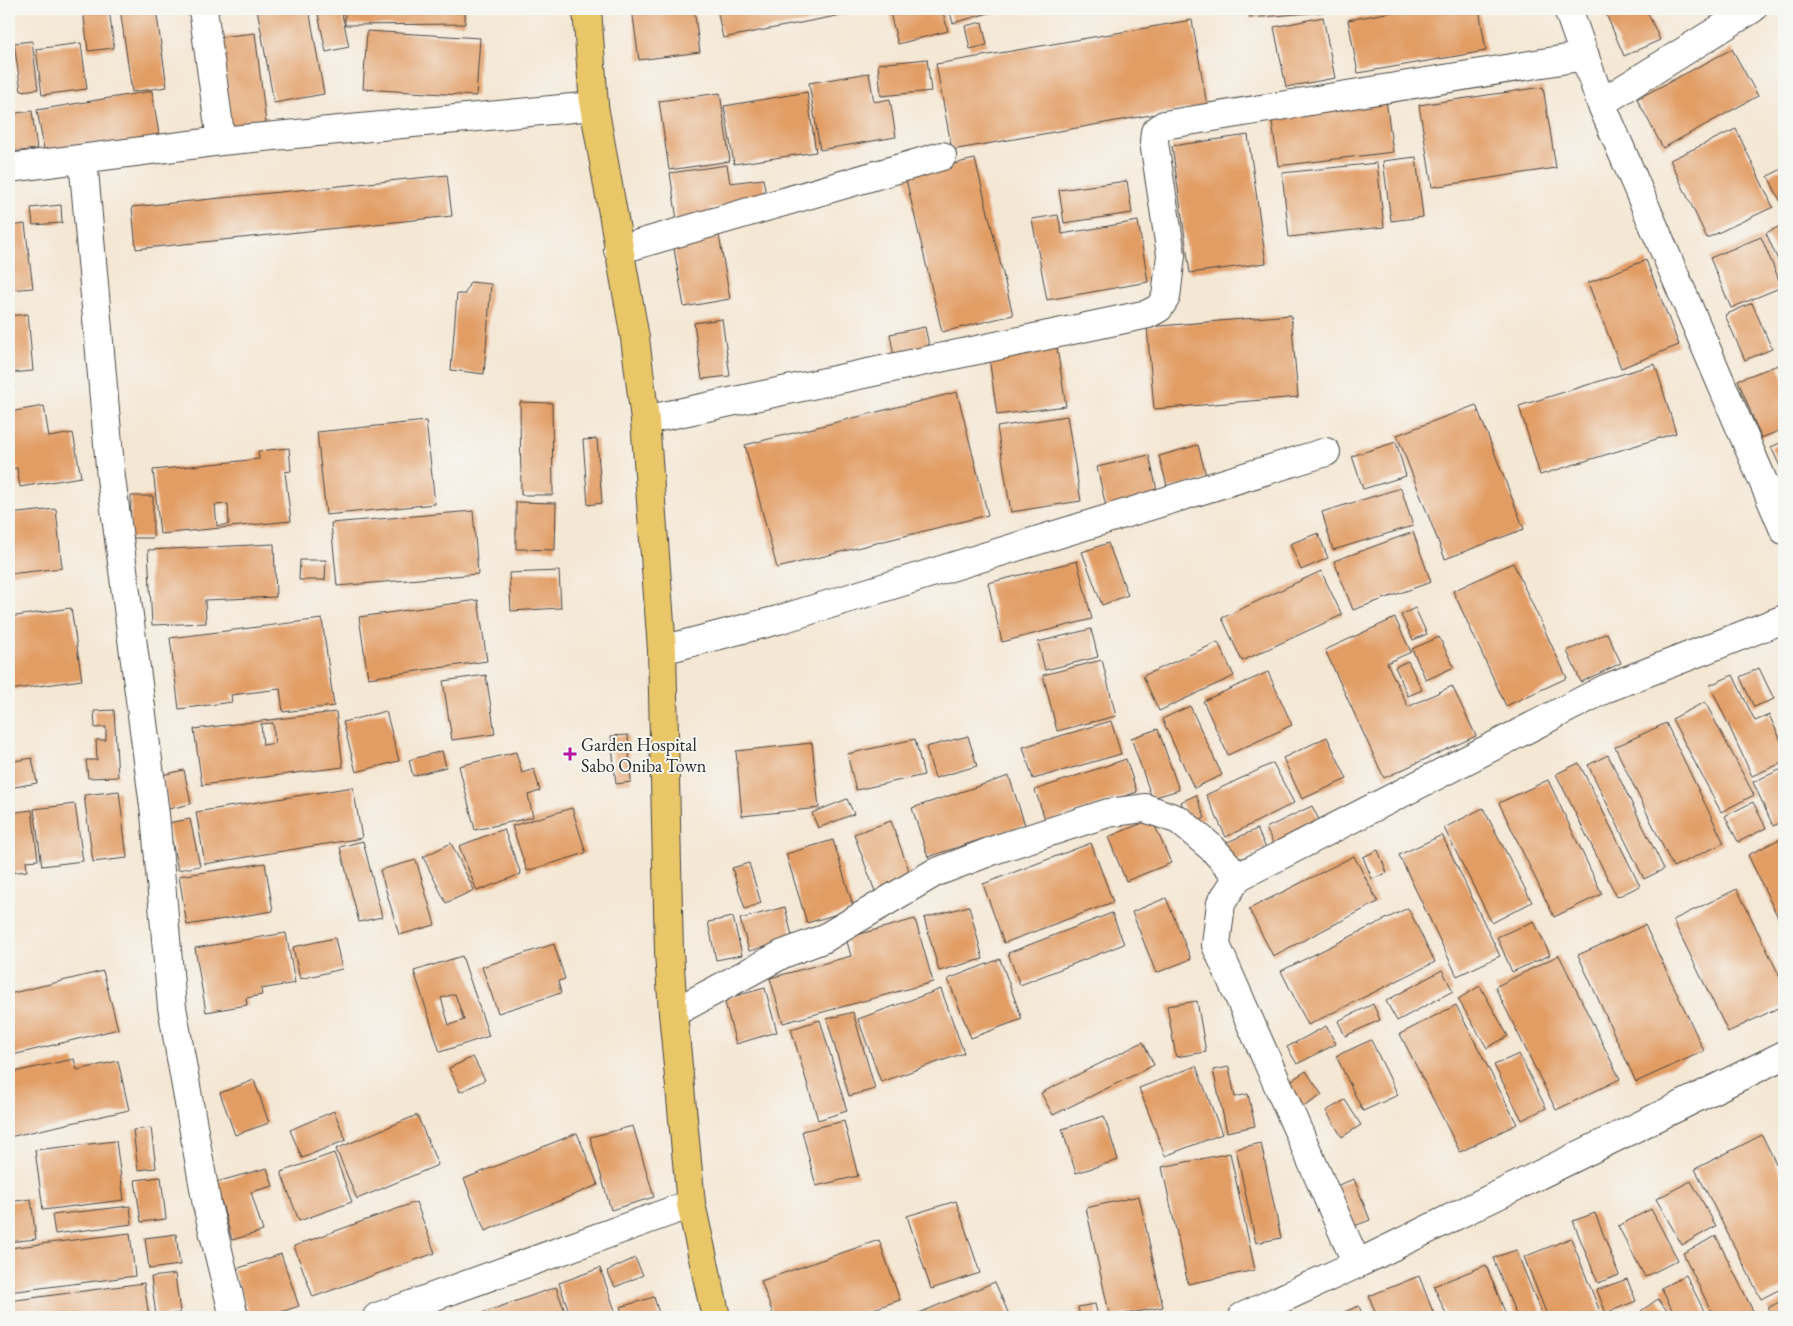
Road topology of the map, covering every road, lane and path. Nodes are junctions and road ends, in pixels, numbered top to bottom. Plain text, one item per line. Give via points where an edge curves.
1 (203, 9) edge
2 (587, 9) edge
3 (1568, 9) edge
4 (1752, 9) edge
5 (1584, 56) junction
6 (1602, 103) junction
7 (594, 106) junction
8 (222, 141) junction
9 (942, 156) dead end
10 (83, 159) junction
11 (9, 168) edge
12 (618, 250) junction
13 (645, 420) junction
14 (1326, 452) dead end
15 (1784, 530) edge
16 (1784, 619) edge
17 (662, 650) junction
18 (1238, 877) junction
19 (672, 1013) junction
20 (1784, 1056) edge
21 (691, 1204) junction
22 (1357, 1264) junction
23 (234, 1317) edge
24 (377, 1317) edge
25 (716, 1317) edge
26 (1242, 1317) edge

1 - 8 street
2 - 7 main road
3 - 5 street
4 - 6 street
5 - 6 street
5 - 13 street via 1164,125 1156,132 1154,142 1171,254 1166,297 1159,308 1148,314 1103,324
6 - 15 street
7 - 8 street
7 - 12 main road
8 - 10 street
9 - 12 street
10 - 11 street
10 - 23 street via 112,478 155,814 172,1008 207,1205
12 - 13 main road via 635,338
13 - 17 main road
14 - 17 street via 778,620
16 - 18 street via 1607,688
17 - 19 main road
18 - 19 street via 1213,849 1179,820 1145,808 1108,813 997,848 934,873 823,939 783,954
18 - 22 street via 1221,903 1216,945
19 - 21 main road
20 - 22 street
21 - 24 street
21 - 25 main road
22 - 26 street

